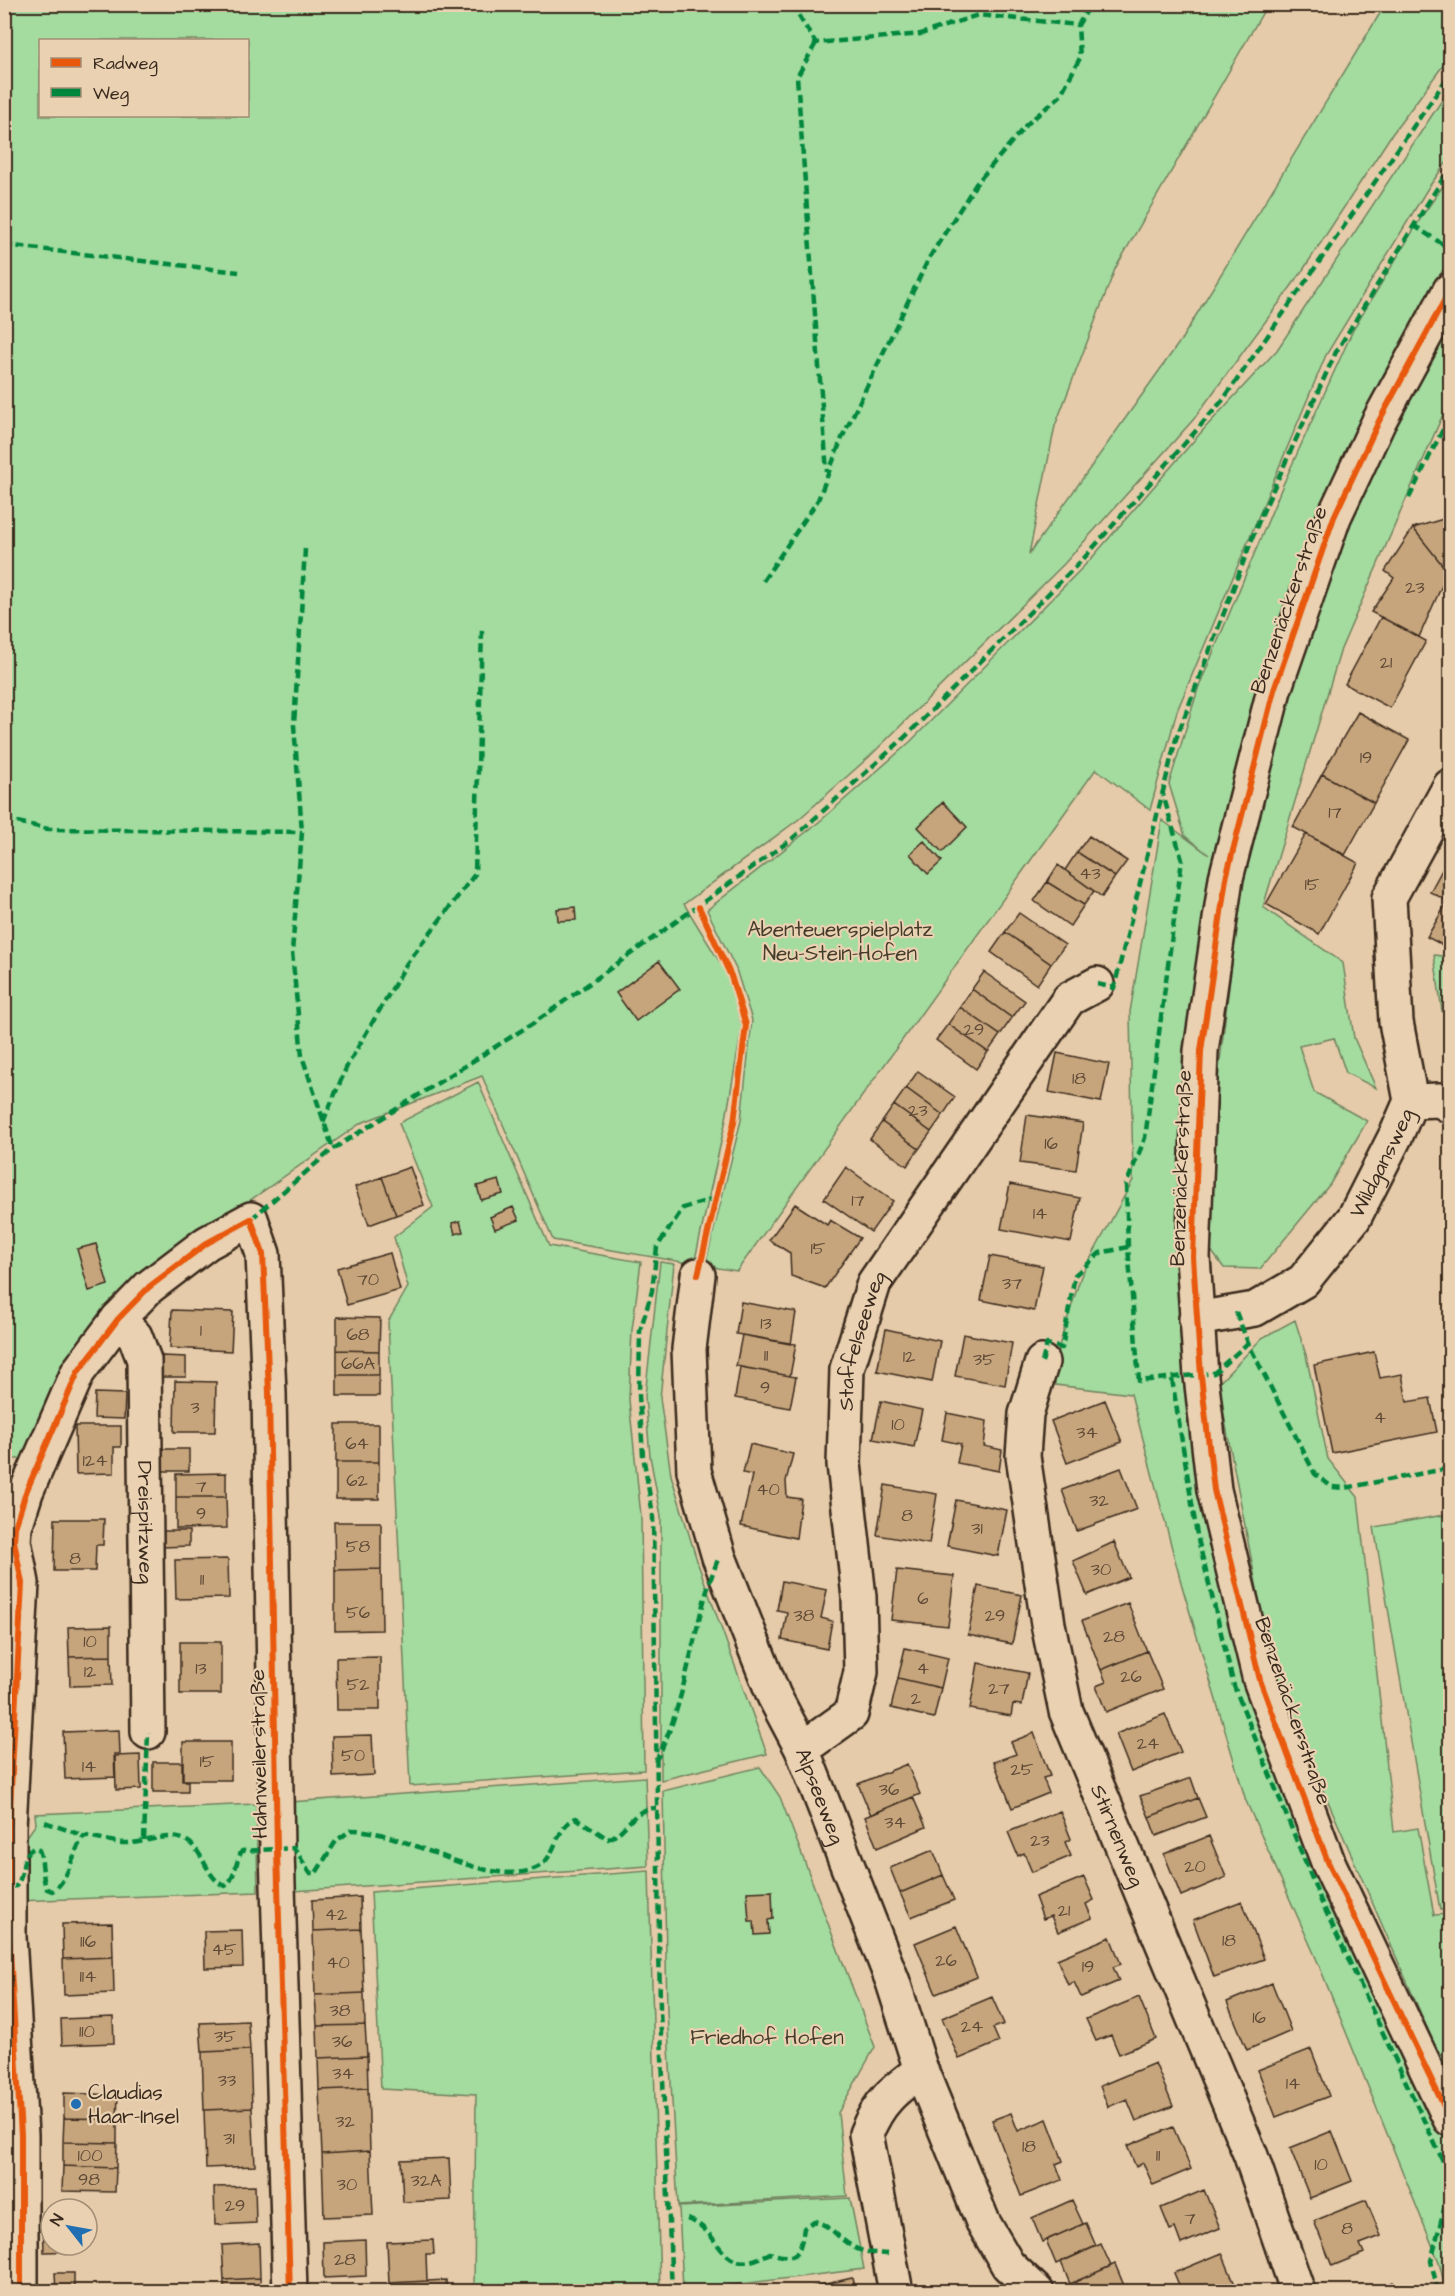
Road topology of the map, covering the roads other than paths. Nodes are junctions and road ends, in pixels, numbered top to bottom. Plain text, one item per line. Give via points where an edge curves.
1 (1450, 290) edge
2 (1450, 786) edge
3 (1097, 984) dead end
4 (1411, 1101) junction
5 (1450, 1106) edge
6 (698, 1275) dead end
7 (118, 1319) junction
8 (1196, 1319) junction
9 (1042, 1362) dead end
10 (148, 1732) dead end
11 (802, 1749) junction
12 (7, 1827) edge
13 (921, 2070) junction
14 (1450, 2119) edge
15 (12, 2248) edge
16 (21, 2292) edge
17 (290, 2292) edge
18 (896, 2292) edge
19 (1036, 2292) edge
20 (1299, 2292) edge

1 - 8 street, Benzenäckerstraße via 1379,421 1334,517 1274,690 1226,878 1201,1051 1193,1215
2 - 4 street, Wildgansweg via 1389,898 1395,1022
3 - 11 street, Staffelseeweg via 1069,999 874,1284 848,1369 844,1464 859,1597 861,1672 851,1714
4 - 5 street via 1440,1100
4 - 8 street, Wildgansweg via 1354,1218 1303,1281 1255,1309
6 - 11 street, Alpseeweg via 689,1349 694,1471 719,1557 774,1696
7 - 10 street, Dreispitzweg via 135,1336 144,1360
7 - 12 street via 78,1372 15,1527 22,1583
7 - 17 street, Hahnweilerstraße via 149,1287 207,1243 251,1219 263,1254 269,1393
8 - 14 street, Benzenäckerstraße via 1218,1515 1260,1680 1328,1862
9 - 20 street, Stirnenweg via 1026,1414 1023,1456 1048,1624 1066,1712 1251,2156
11 - 13 street, Alpseeweg via 893,1982
12 - 15 street via 21,2135
13 - 18 street via 889,2094 874,2114 867,2134
13 - 19 street, Alpseeweg via 983,2222 1008,2265
15 - 16 street

